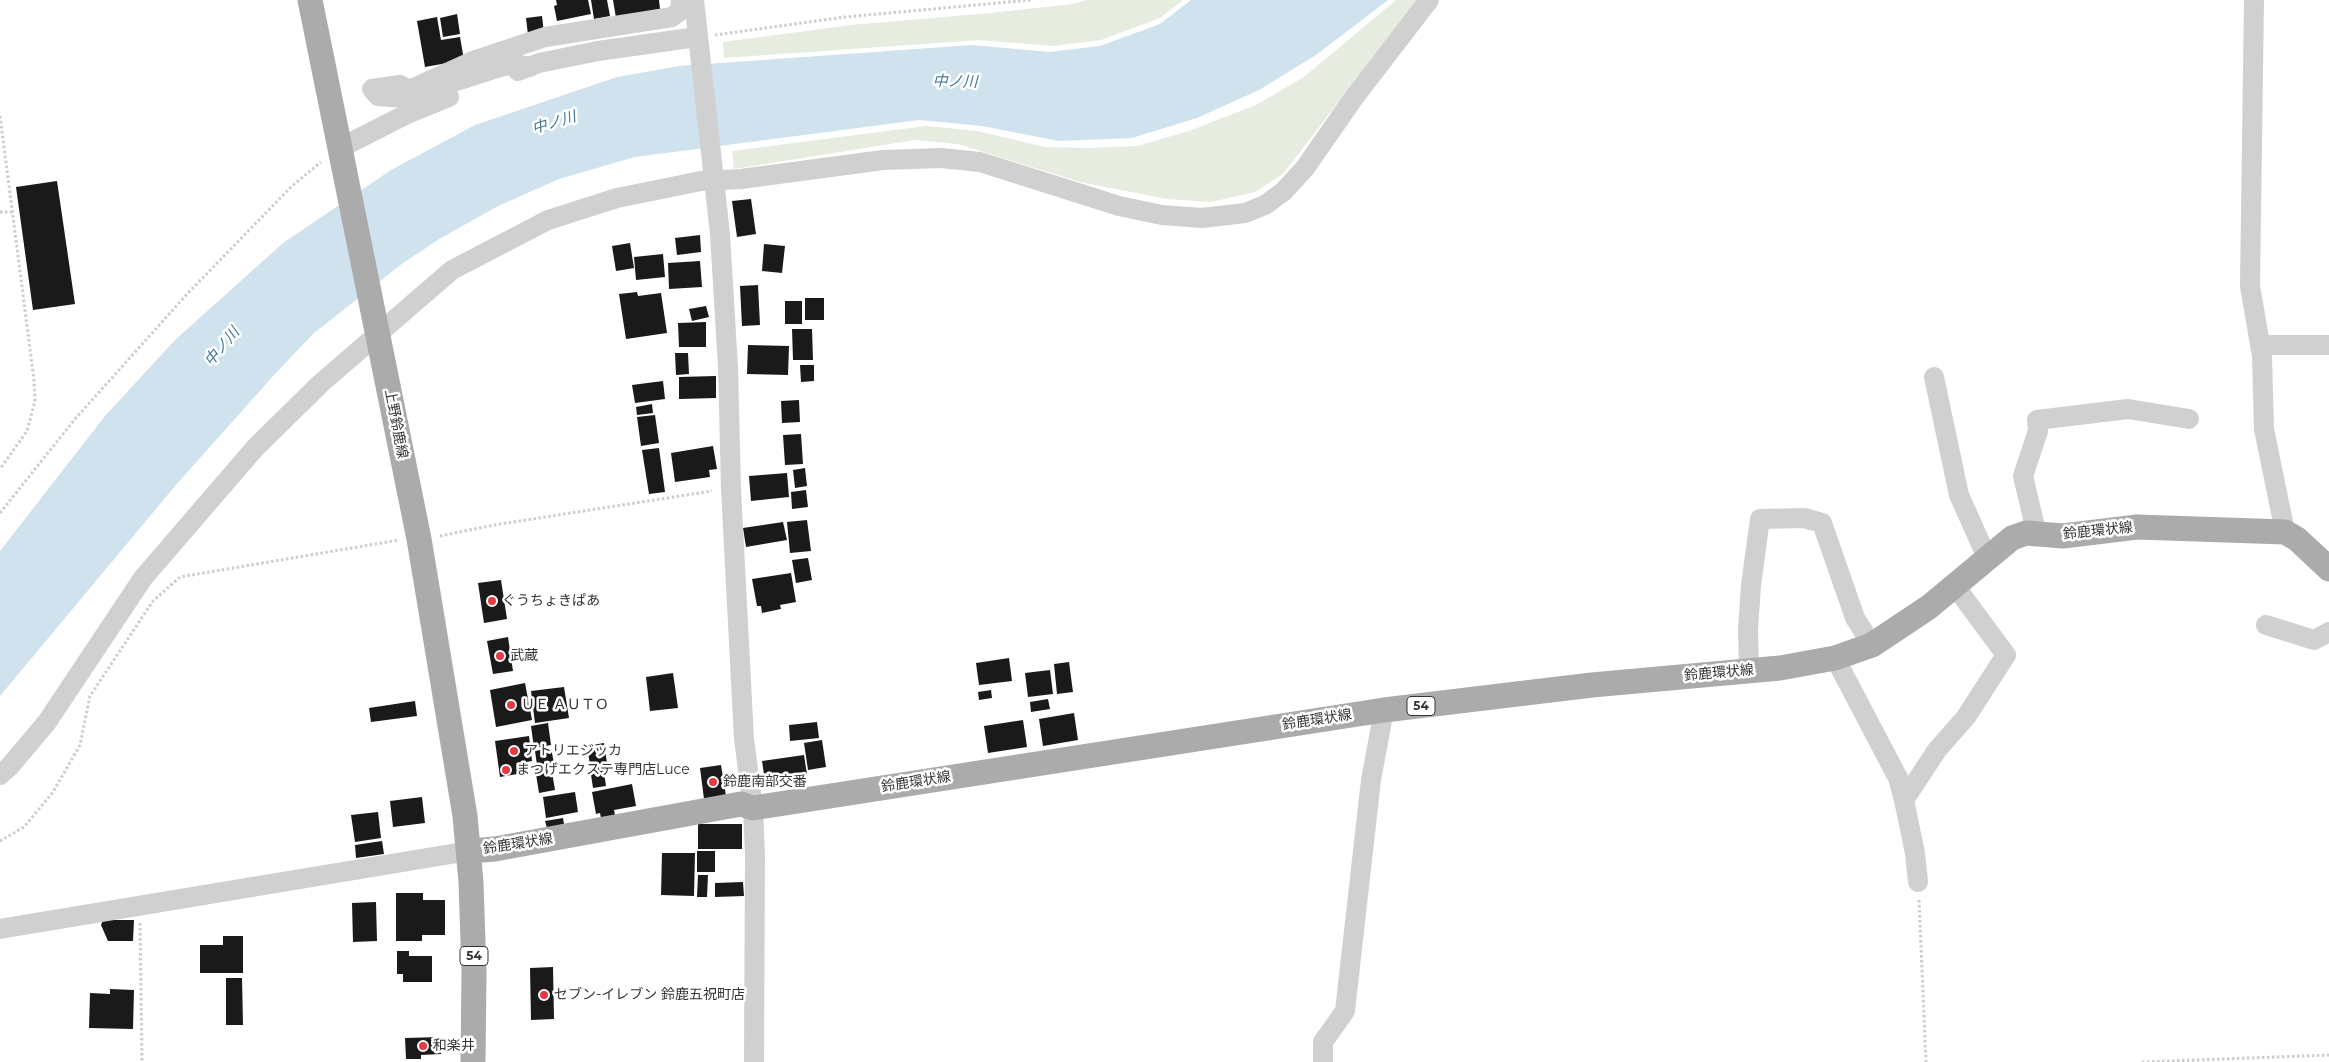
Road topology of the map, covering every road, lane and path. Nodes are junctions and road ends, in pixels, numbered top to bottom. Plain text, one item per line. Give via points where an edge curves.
1 (310, 0) edge
2 (681, 0) edge
3 (694, 0) edge
4 (1031, 0) edge
5 (1429, 0) edge
6 (2254, 0) edge
7 (697, 41) junction
8 (530, 67) junction
9 (0, 116) edge
10 (340, 148) junction
11 (709, 179) junction
12 (0, 212) edge
13 (13, 212) junction
14 (376, 329) junction
15 (2261, 345) junction
16 (2329, 345) edge
17 (1934, 377) dead end
18 (2189, 419) dead end
19 (0, 469) edge
20 (731, 489) junction
21 (0, 513) edge
22 (2285, 532) junction
23 (2037, 535) junction
24 (419, 539) junction
25 (1988, 560) junction
26 (2329, 569) edge
27 (1954, 586) junction
28 (2266, 625) dead end
29 (2329, 632) edge
30 (1872, 644) junction
31 (1835, 658) junction
32 (1749, 671) junction
33 (1384, 710) junction
34 (0, 775) edge
35 (1904, 800) junction
36 (753, 808) junction
37 (0, 841) edge
38 (469, 851) junction
39 (1918, 882) joint
40 (140, 904) junction
41 (0, 928) edge
42 (2329, 1055) edge
43 (142, 1062) edge
44 (473, 1062) edge
45 (754, 1062) edge
46 (1323, 1062) edge
47 (1926, 1062) edge
48 (2142, 1062) edge

1 - 10 main road, 上野鈴鹿線
2 - 8 street via 680,11 672,17 545,37 474,61 409,90 400,86 372,89 378,96 404,98 515,64
3 - 7 street
4 - 7 path via 845,17
5 - 11 street via 1305,168 1284,192 1245,213 1202,218 1162,215 1119,206 980,162 941,158 883,160
6 - 15 street via 2250,286
7 - 8 street via 598,51
7 - 11 street
8 - 10 street via 406,114
9 - 13 path
10 - 14 main road, 上野鈴鹿線
10 - 21 path via 292,186 188,293 75,419
11 - 14 street via 617,198 548,220 452,270
11 - 20 street via 720,234
12 - 13 path
13 - 19 path via 35,401 26,431
14 - 24 main road, 上野鈴鹿線
14 - 34 street via 366,346 320,384 254,448 148,571 47,722
15 - 16 street
15 - 22 street via 2264,429
17 - 25 street via 1959,495
18 - 23 street via 2128,409 2038,420 2038,431 2023,476
20 - 24 path via 494,524
20 - 36 street via 744,740
22 - 23 main road, 鈴鹿環状線 / 54 via 2137,527 2063,536
22 - 26 main road
23 - 25 main road, 鈴鹿環状線 / 54 via 2026,533 2012,538
24 - 37 path via 180,577 154,601 90,696 80,745 53,792 24,827
24 - 38 main road, 上野鈴鹿線
25 - 27 main road, 鈴鹿環状線 / 54
27 - 30 main road, 鈴鹿環状線 / 54 via 1929,607
27 - 35 street via 2006,655
28 - 29 street via 2314,640
30 - 31 main road, 鈴鹿環状線 / 54
30 - 32 street via 1855,618 1822,523 1804,518 1760,519 1751,585
31 - 32 main road, 鈴鹿環状線 / 54
31 - 35 street via 1898,778
32 - 33 main road, 鈴鹿環状線 / 54 via 1592,685
33 - 36 main road, 鈴鹿環状線 / 54
33 - 46 street via 1371,780 1345,1012 1323,1042
35 - 39 street
36 - 38 main road, 鈴鹿環状線 / 54 via 741,804
36 - 45 street
38 - 40 street
38 - 44 main road, 鈴鹿環状線 / 54 via 474,972
39 - 47 path
40 - 41 street
40 - 43 path
42 - 48 path

